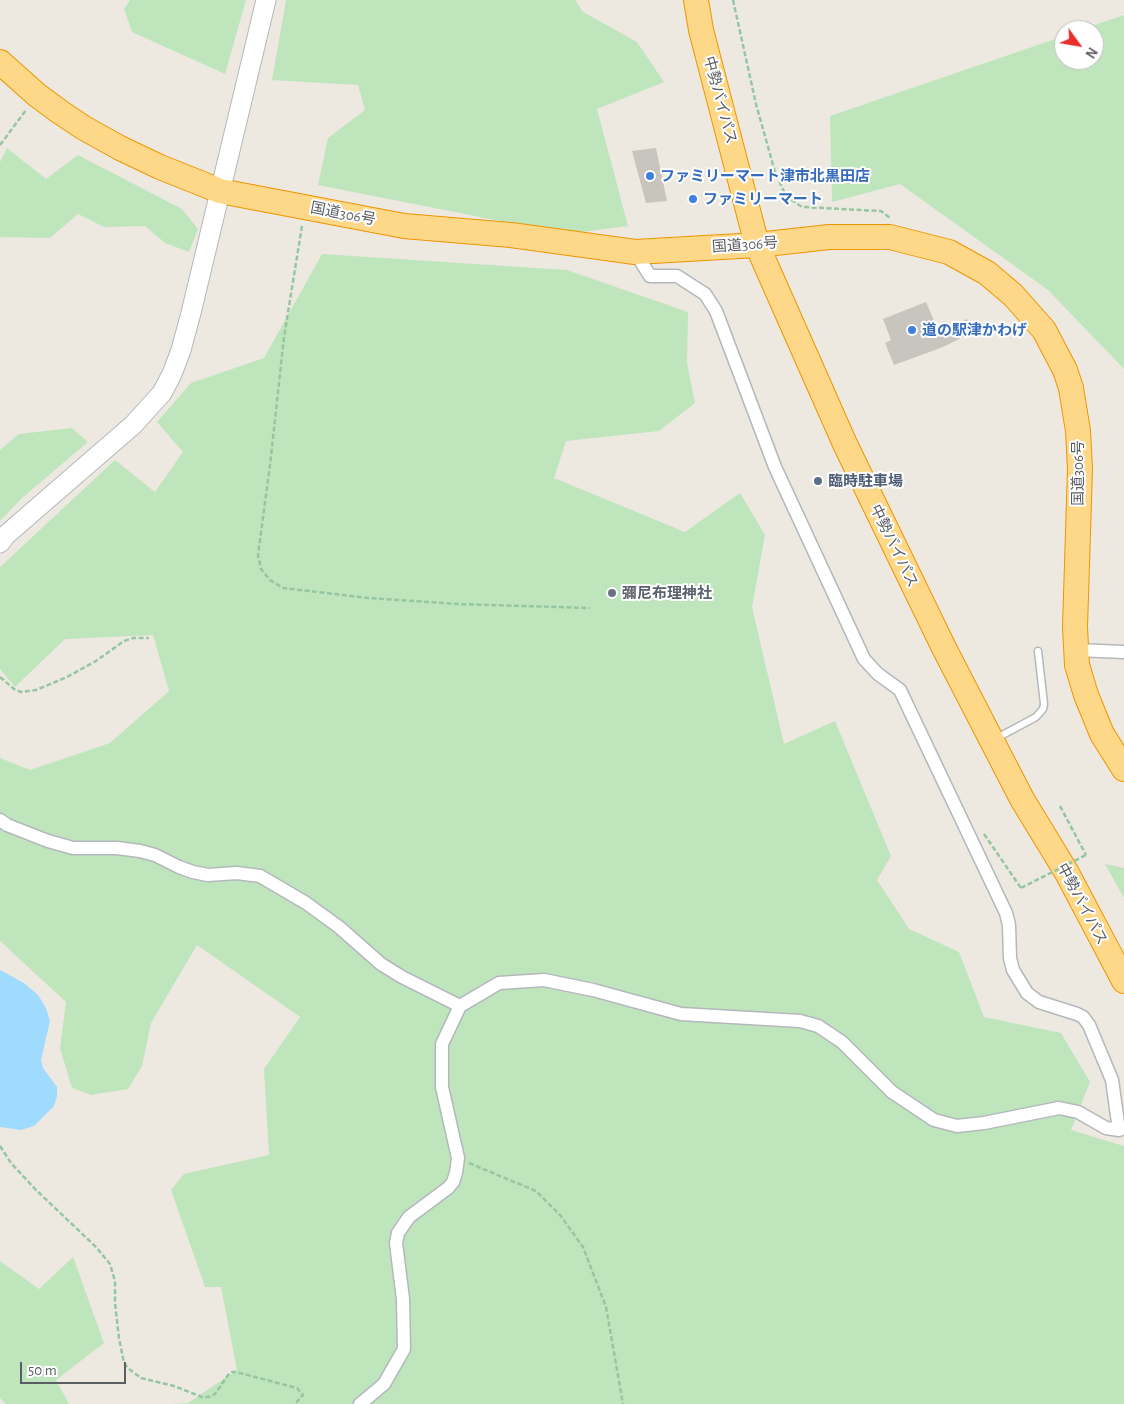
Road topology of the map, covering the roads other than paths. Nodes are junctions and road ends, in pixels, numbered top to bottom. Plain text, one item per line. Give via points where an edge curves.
1 (266, 0) edge
2 (696, 0) edge
3 (0, 62) edge
4 (220, 191) junction
5 (757, 245) junction
6 (635, 252) junction
7 (0, 543) edge
8 (1076, 650) junction
9 (1038, 651) dead end
10 (1124, 652) edge
11 (991, 740) junction
12 (1124, 769) edge
13 (0, 820) edge
14 (1124, 981) edge
15 (460, 1006) junction
16 (1122, 1129) edge
17 (360, 1404) edge

1 - 4 street
2 - 5 highway, 中勢バイパス
3 - 4 highway, 国道306号 via 37,95 76,123 160,167
4 - 6 highway, 国道306号 via 404,226 511,235
4 - 7 street via 181,350 162,393 133,425
5 - 6 highway, 国道306号
5 - 8 highway, 国道306号 via 829,237 890,238 949,252 988,273 1034,317 1065,370 1075,408 1080,469
5 - 11 highway, 中勢バイパス via 845,444
6 - 16 street via 650,276 677,276 705,294 716,310 775,467 864,659 900,690 1006,913 1014,970 1027,993 1039,1002 1077,1014 1089,1025 1112,1080
8 - 10 street
8 - 12 highway, 国道306号 via 1077,665 1093,713
9 - 11 lane via 1043,709 1036,717
11 - 14 highway, 中勢バイパス
13 - 15 street via 73,848 140,851 193,872 260,876 306,903 381,964
15 - 16 street via 499,983 544,980 681,1014 800,1021 818,1026 842,1042 892,1092 934,1120 957,1126 1059,1108 1078,1112 1106,1128
15 - 17 street via 442,1044 442,1087 458,1158 456,1173 448,1188 409,1217 398,1233 396,1243 403,1299 404,1349 384,1384

